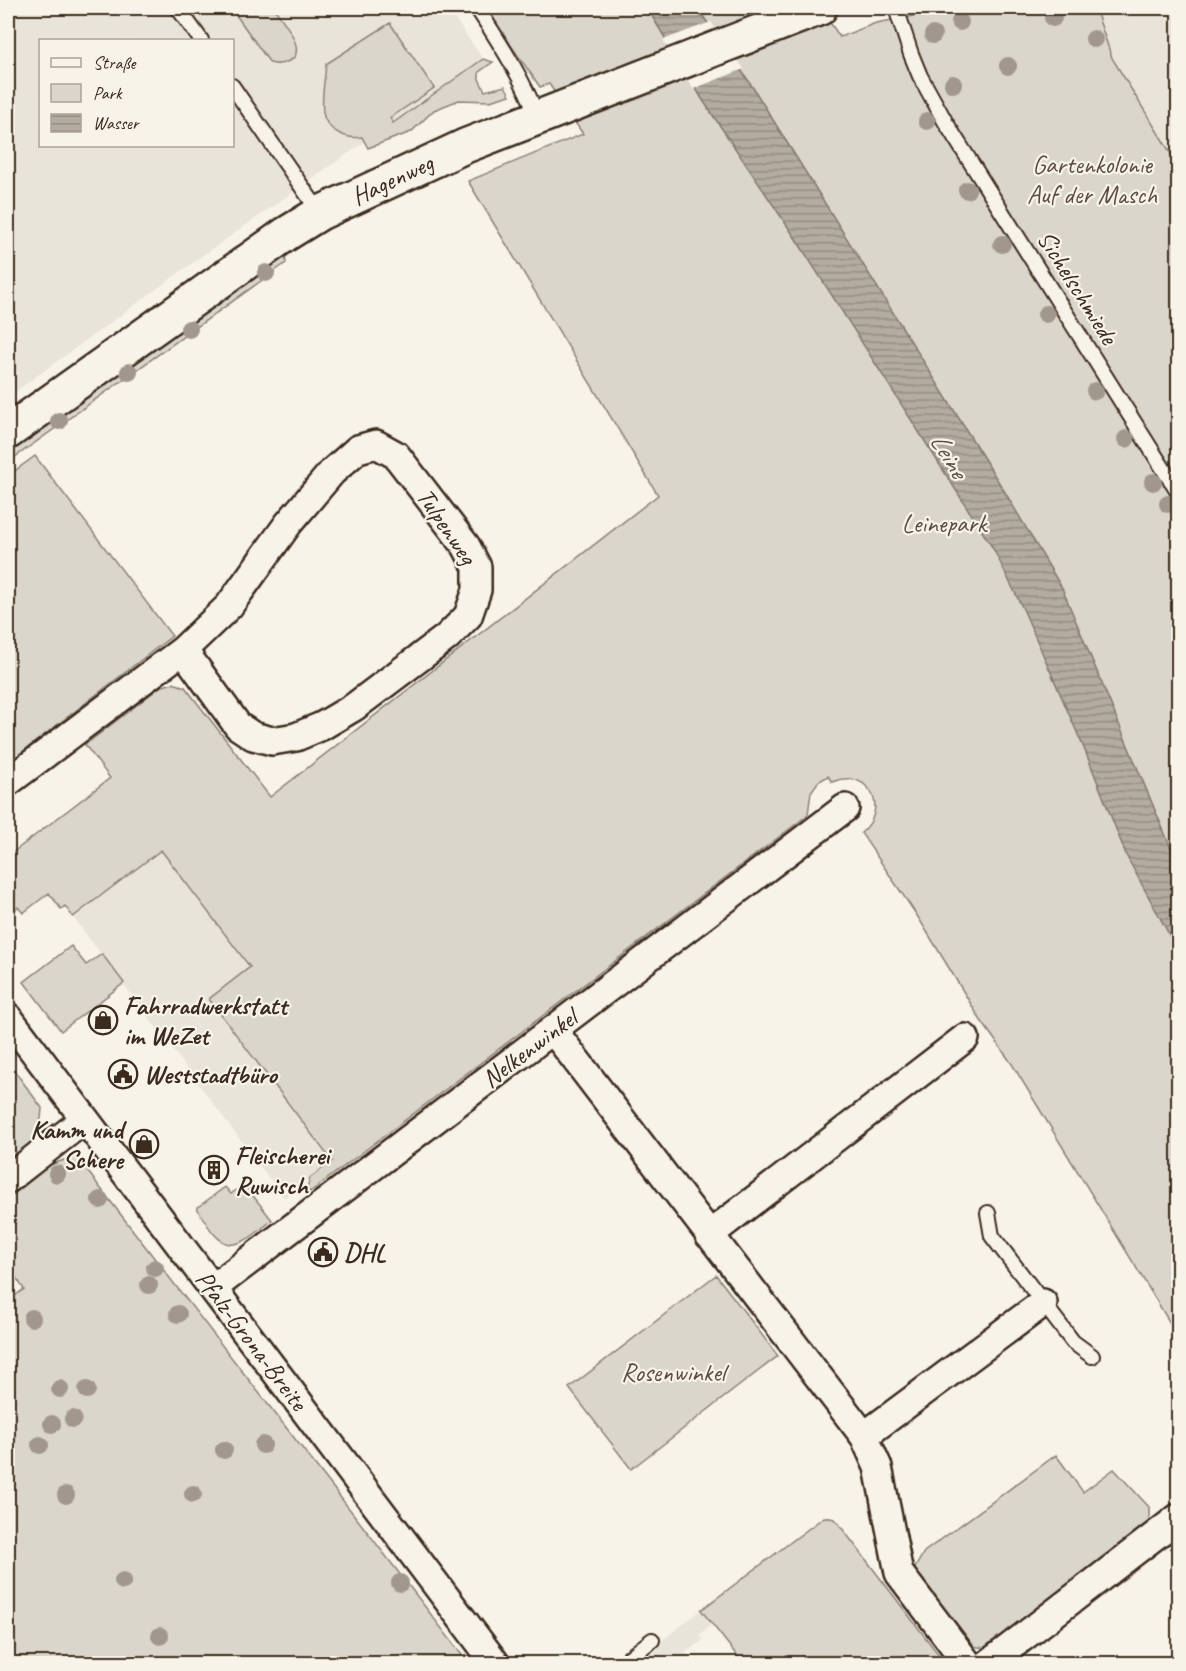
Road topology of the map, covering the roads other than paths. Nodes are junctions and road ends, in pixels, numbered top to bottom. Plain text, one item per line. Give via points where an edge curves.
1 (178, 8) edge
2 (477, 8) edge
3 (820, 8) edge
4 (896, 8) edge
5 (200, 39) edge
6 (234, 89) edge
7 (544, 116) junction
8 (320, 213) junction
9 (8, 432) edge
10 (1179, 492) edge
11 (183, 650) junction
12 (8, 782) edge
13 (845, 808) dead end
14 (8, 1017) edge
15 (553, 1030) junction
16 (965, 1038) dead end
17 (85, 1119) junction
18 (8, 1179) edge
19 (987, 1213) dead end
20 (709, 1235) junction
21 (213, 1288) junction
22 (1042, 1303) junction
23 (1092, 1356) dead end
24 (864, 1436) junction
25 (1179, 1518) edge
26 (652, 1640) dead end
27 (496, 1664) edge
28 (621, 1664) edge
29 (968, 1664) edge
30 (988, 1664) edge

1 - 5 lane
2 - 7 lane
3 - 7 street, Hagenweg
4 - 10 lane, Sichelschmiede via 920,76 946,123
6 - 8 lane
7 - 8 street, Hagenweg via 418,166
8 - 9 street, Hagenweg
11 - 11 street, Tulpenweg via 229,606 288,524 332,472 358,449 376,444 396,455 466,546 477,567 477,590 468,616 447,637 354,707 296,737 272,741 253,736 238,726
11 - 12 street, Tulpenweg
13 - 15 street, Nelkenwinkel
14 - 17 street, Pfalz-Grona-Breite
15 - 20 street
15 - 21 street, Nelkenwinkel
16 - 20 street
17 - 18 street
17 - 21 street, Pfalz-Grona-Breite
19 - 22 lane via 992,1236
20 - 24 street
21 - 27 street, Pfalz-Grona-Breite
22 - 23 lane via 1073,1342
22 - 24 street
24 - 29 street via 878,1467 899,1573
25 - 30 street
26 - 28 lane

